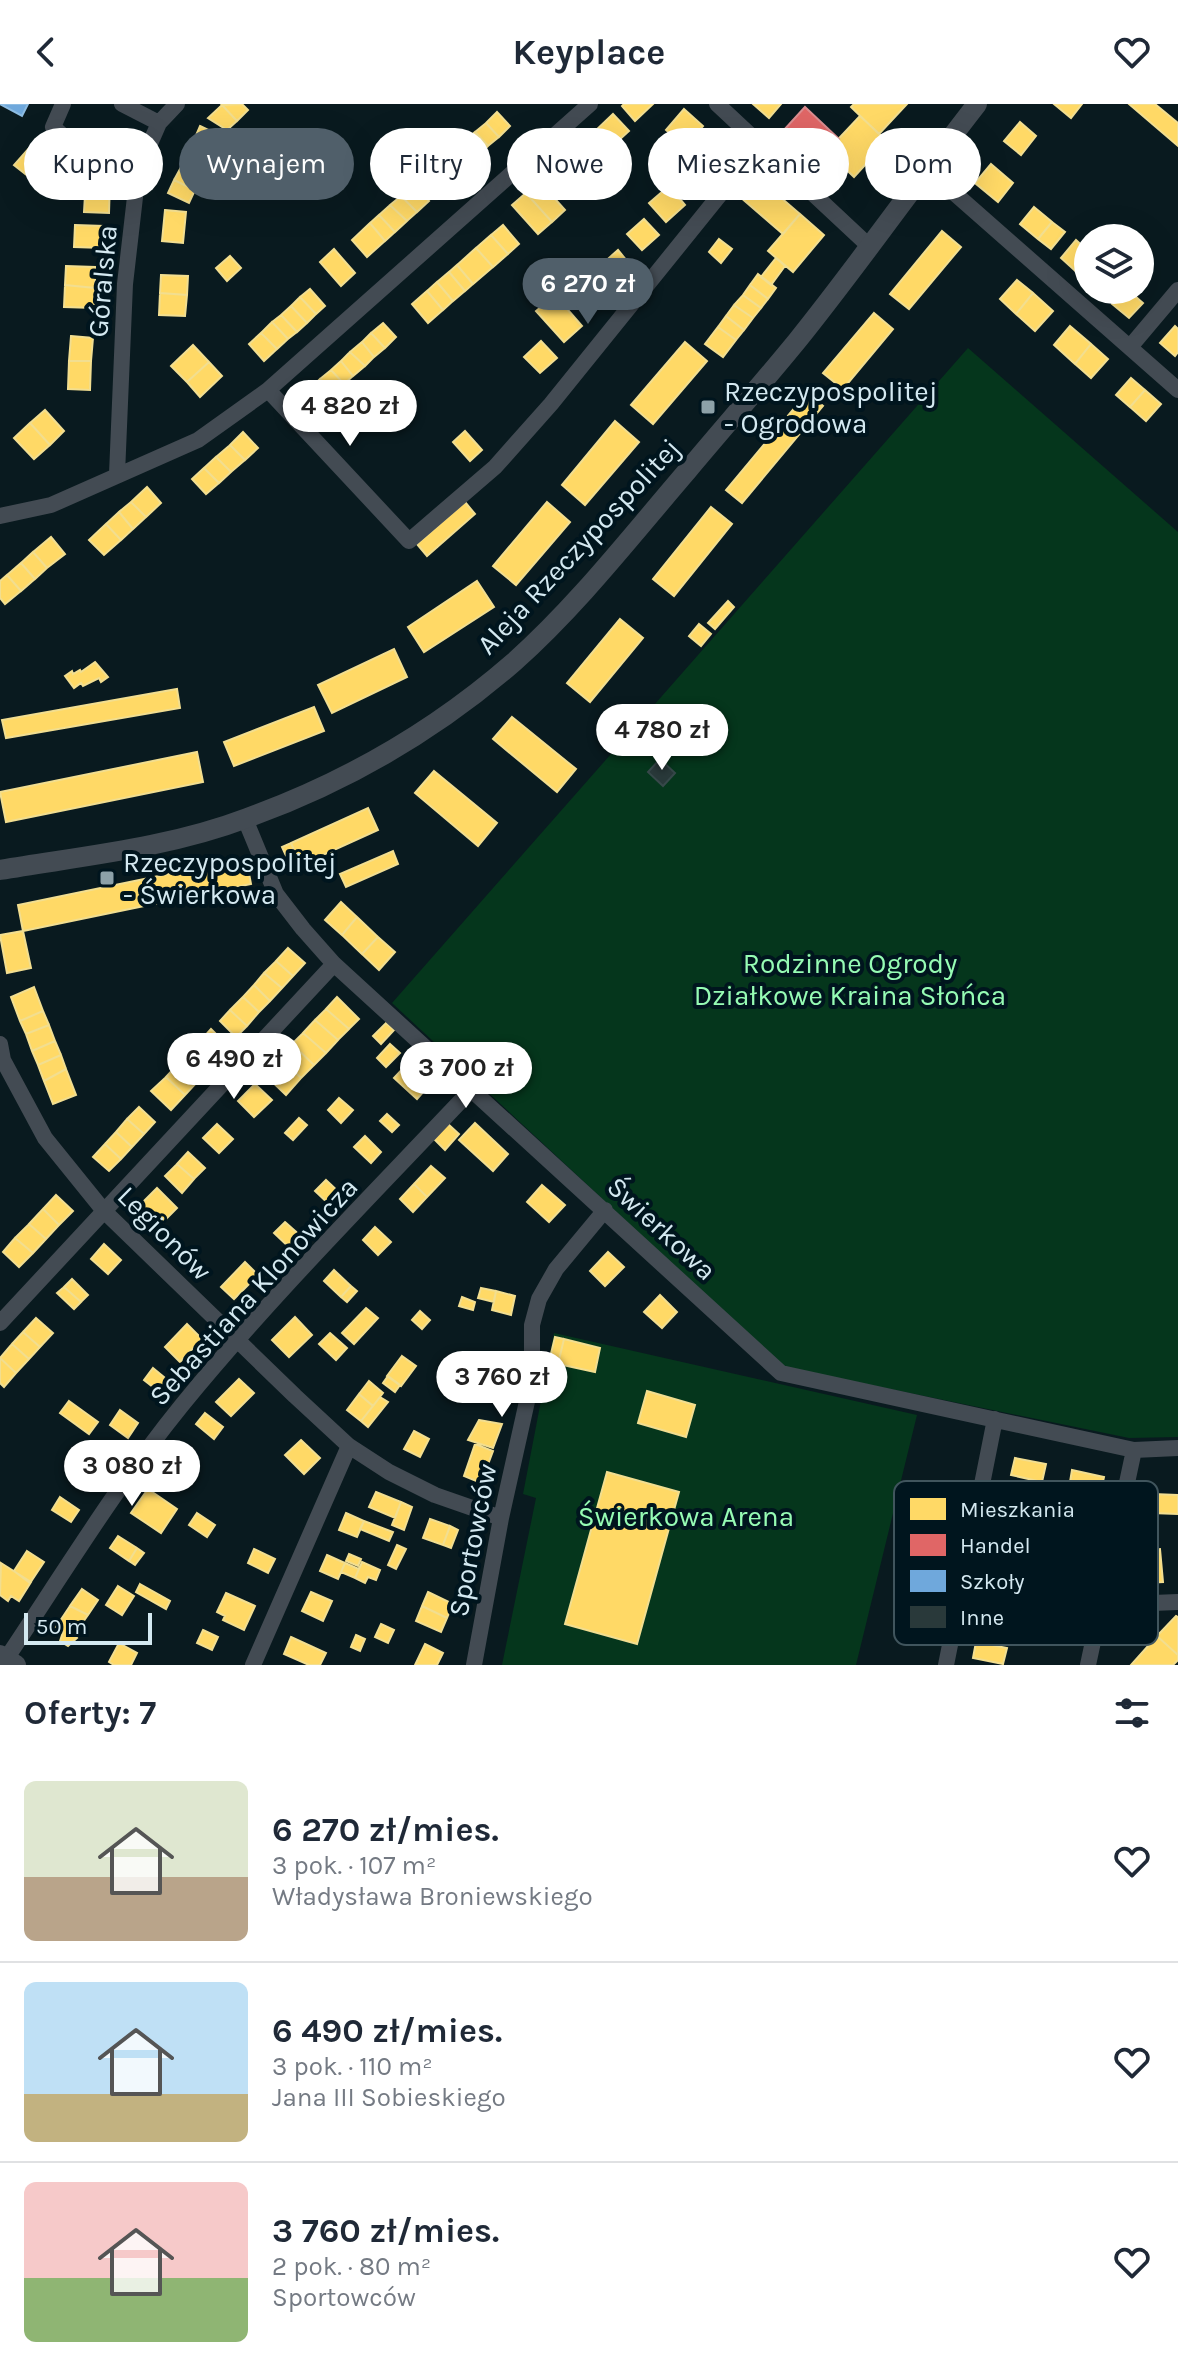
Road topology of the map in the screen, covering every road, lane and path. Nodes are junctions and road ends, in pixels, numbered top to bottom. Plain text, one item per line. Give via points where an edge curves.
1 (63, 104) edge
2 (122, 104) edge
3 (177, 104) edge
4 (590, 104) edge
5 (717, 104) edge
6 (977, 104) edge
7 (159, 123) junction
8 (54, 128) edge
9 (157, 128) edge
10 (742, 128) edge
11 (959, 128) edge
12 (135, 200) edge
13 (716, 200) edge
14 (822, 200) edge
15 (904, 200) edge
16 (962, 200) edge
17 (869, 246) junction
18 (1178, 290) edge
19 (1130, 347) junction
20 (268, 390) junction
21 (1178, 390) edge
22 (117, 474) junction
23 (0, 516) edge
24 (245, 819) junction
25 (0, 870) edge
26 (334, 964) junction
27 (1, 1056) edge
28 (472, 1089) junction
29 (605, 1210) junction
30 (104, 1211) junction
31 (0, 1323) edge
32 (237, 1340) junction
33 (995, 1419) junction
34 (349, 1446) junction
35 (1178, 1448) edge
36 (1134, 1450) junction
37 (983, 1481) edge
38 (1128, 1481) edge
39 (501, 1518) junction
40 (1178, 1602) edge
41 (1158, 1603) edge
42 (950, 1645) edge
43 (7, 1660) edge
44 (253, 1665) edge
45 (474, 1665) edge
46 (946, 1665) edge

1 - 8 street
2 - 7 street
3 - 7 street, Góralska
4 - 20 street
5 - 10 street
6 - 11 street, Aleja Rzeczypospolitej
7 - 9 street, Góralska
12 - 22 street, Góralska via 125,284
13 - 20 street via 495,467 409,541
14 - 17 street
15 - 17 street, Aleja Rzeczypospolitej
16 - 19 street
17 - 24 street, Aleja Rzeczypospolitej via 798,340 516,661 439,721 384,755
18 - 19 street
19 - 21 street
20 - 22 street via 198,440
22 - 23 street via 51,505
24 - 25 street, Aleja Rzeczypospolitej via 133,849
24 - 26 street, Świerkowa via 276,894
26 - 28 street, Świerkowa
26 - 30 street
27 - 30 street, Legionów via 45,1138
28 - 29 street, Świerkowa
28 - 32 street, Sebastiana Klonowicza
29 - 33 street, Świerkowa via 781,1373
29 - 39 street, Sportowców via 556,1269 539,1299 532,1325 532,1379
30 - 31 street
30 - 32 street, Legionów
32 - 34 street, Legionów
32 - 43 street, Sebastiana Klonowicza via 122,1486
33 - 36 street, Świerkowa
33 - 37 street
34 - 39 street, Legionów via 435,1495
34 - 44 street
35 - 36 street, Świerkowa
36 - 38 street
39 - 45 street, Sportowców
40 - 41 street
42 - 46 street

